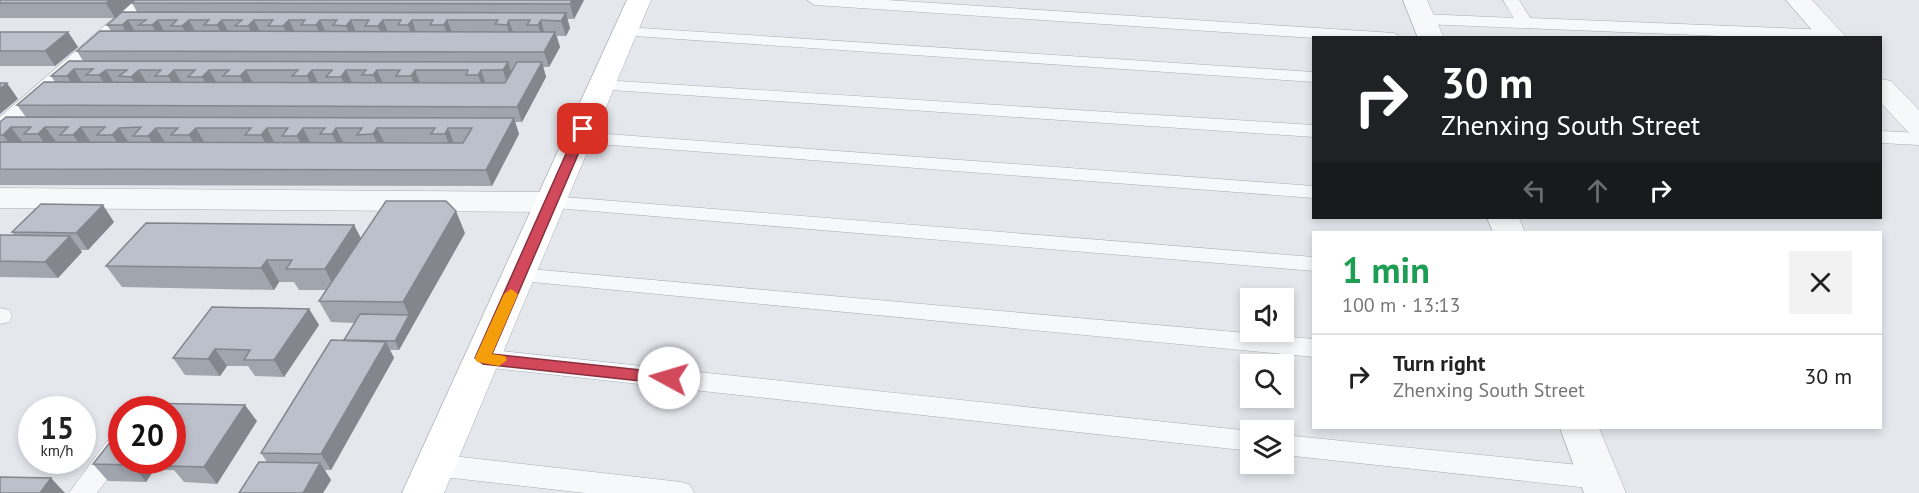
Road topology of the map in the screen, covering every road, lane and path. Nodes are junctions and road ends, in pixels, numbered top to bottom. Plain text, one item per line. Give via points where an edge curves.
1 (149, 0) edge
2 (639, 0) edge
3 (815, 0) edge
4 (1511, 0) edge
5 (1798, 0) edge
6 (1423, 19) edge
7 (1525, 23) junction
8 (626, 32) junction
9 (1364, 36) edge
10 (1832, 36) edge
11 (1312, 78) edge
12 (602, 85) junction
13 (1882, 88) edge
14 (1919, 127) edge
15 (1312, 131) edge
16 (0, 132) edge
17 (1882, 137) edge
18 (579, 138) junction
19 (1919, 139) edge
20 (1312, 192) edge
21 (0, 198) edge
22 (551, 202) junction
23 (1312, 264) edge
24 (519, 275) junction
25 (1312, 348) edge
26 (483, 358) junction
27 (1580, 429) edge
28 (1240, 440) edge
29 (1294, 446) edge
30 (108, 459) edge
31 (429, 479) edge
32 (1602, 486) edge
33 (82, 493) edge
34 (681, 493) edge

1 - 16 street
2 - 8 street
3 - 9 lane
4 - 7 lane
5 - 10 street
6 - 7 lane
7 - 10 lane
8 - 11 lane
8 - 12 street
12 - 15 lane
12 - 18 street
13 - 14 street
17 - 19 lane
18 - 20 lane
18 - 22 street
21 - 22 street
22 - 23 lane
22 - 24 street
24 - 25 lane
24 - 26 street
26 - 28 lane
26 - 31 street
27 - 32 street
29 - 32 lane
30 - 33 lane
31 - 34 lane

